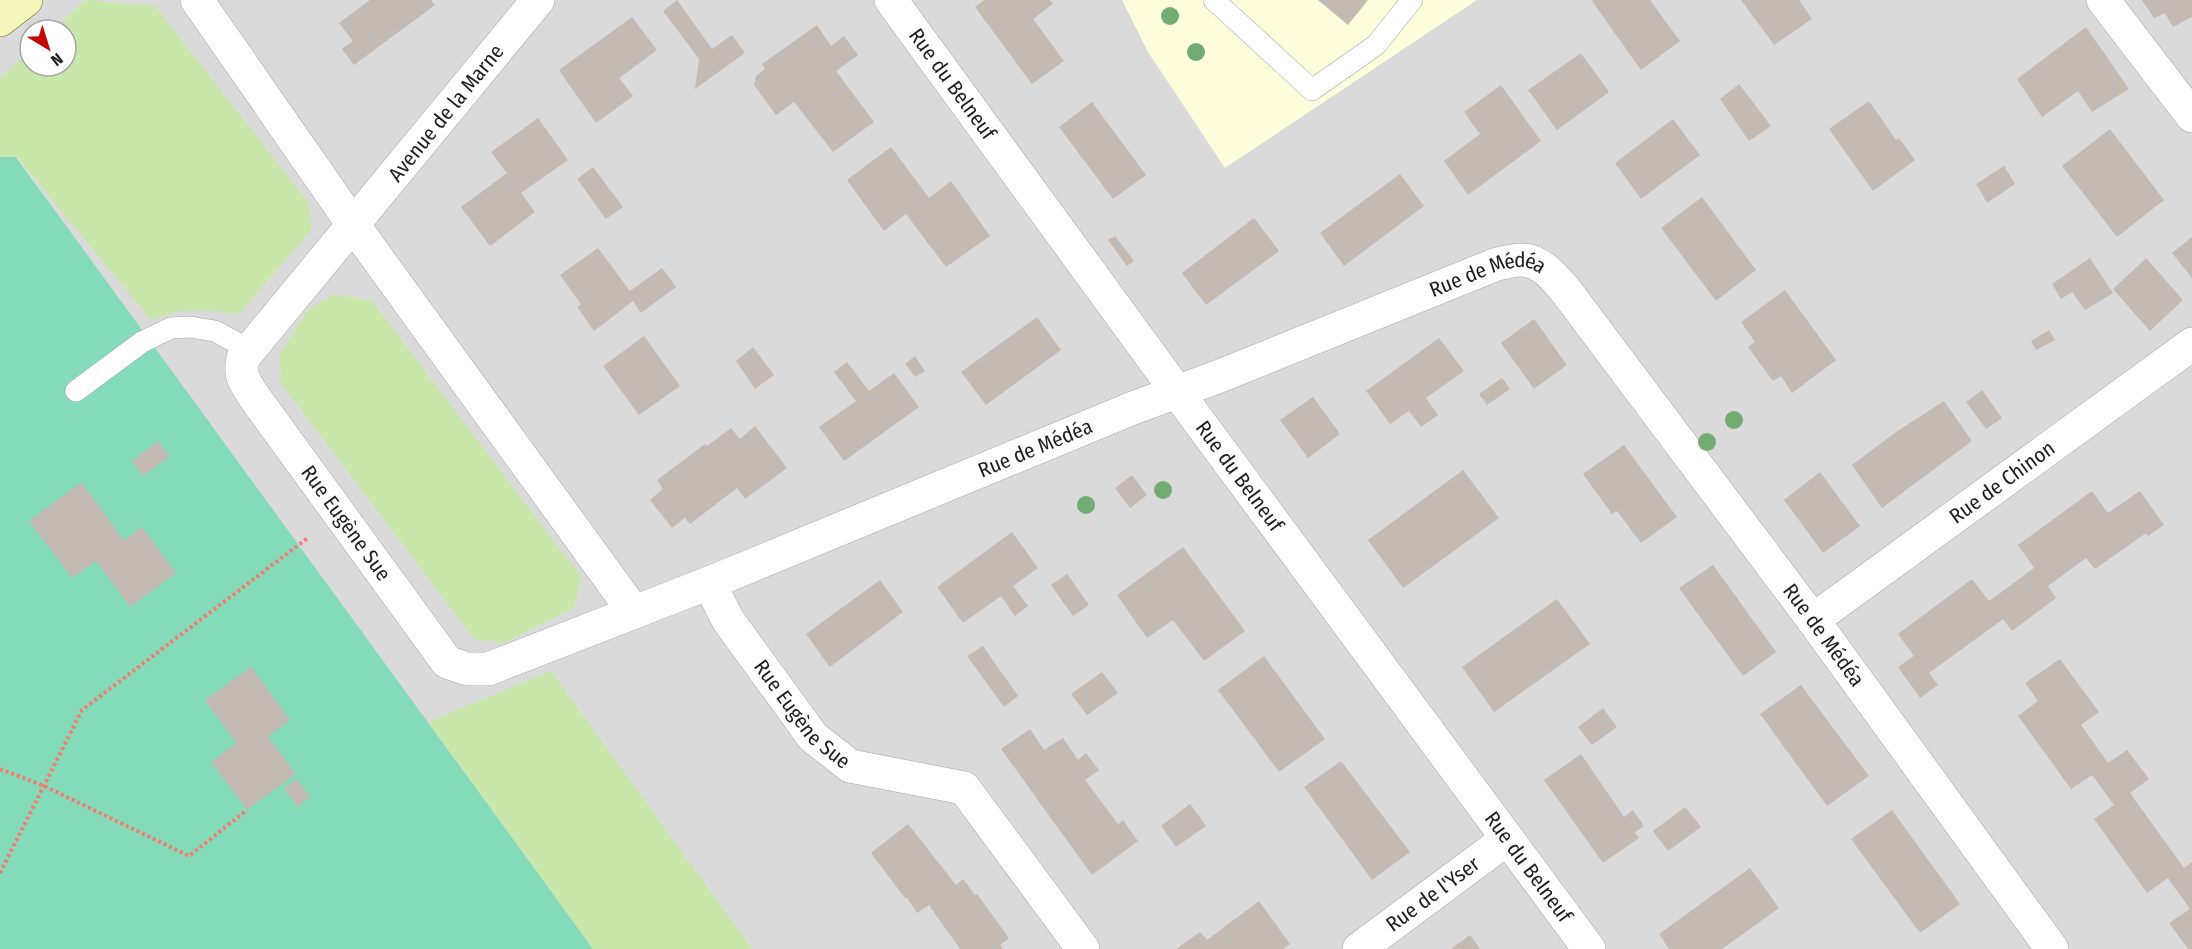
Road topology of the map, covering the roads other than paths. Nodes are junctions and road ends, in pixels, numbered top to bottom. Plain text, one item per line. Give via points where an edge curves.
1 (26, 0) edge
2 (197, 0) edge
3 (538, 0) edge
4 (891, 0) edge
5 (1214, 0) edge
6 (1412, 0) edge
7 (2103, 0) edge
8 (0, 20) edge
9 (2192, 116) edge
10 (354, 226) junction
11 (2192, 344) edge
12 (250, 350) junction
13 (76, 392) dead end
14 (1177, 392) junction
15 (709, 583) junction
16 (634, 612) junction
17 (1813, 620) junction
18 (1507, 839) junction
19 (1083, 949) edge
20 (1359, 949) edge
21 (1588, 949) edge
22 (2052, 949) edge

1 - 8 street
2 - 10 street
3 - 10 street, Avenue de la Marne
4 - 14 street, Rue du Belneuf
5 - 6 lane via 1312,90 1376,45
7 - 9 street
10 - 12 street, Rue Eugène Sue
10 - 16 street
11 - 17 street, Rue de Chinon
12 - 13 lane via 215,332 171,328 142,342
12 - 16 street, Rue Eugène Sue via 243,358 242,377 447,662 467,669 488,669
14 - 15 street, Rue de Médéa
14 - 17 street, Rue de Médéa via 1497,264 1521,259 1537,264 1566,291
14 - 18 street, Rue du Belneuf
15 - 16 street, Rue Eugène Sue
15 - 19 street, Rue Eugène Sue via 728,620 813,737 850,766 964,788
17 - 22 street, Rue de Médéa
18 - 20 street, Rue de l'Yser
18 - 21 street, Rue du Belneuf

